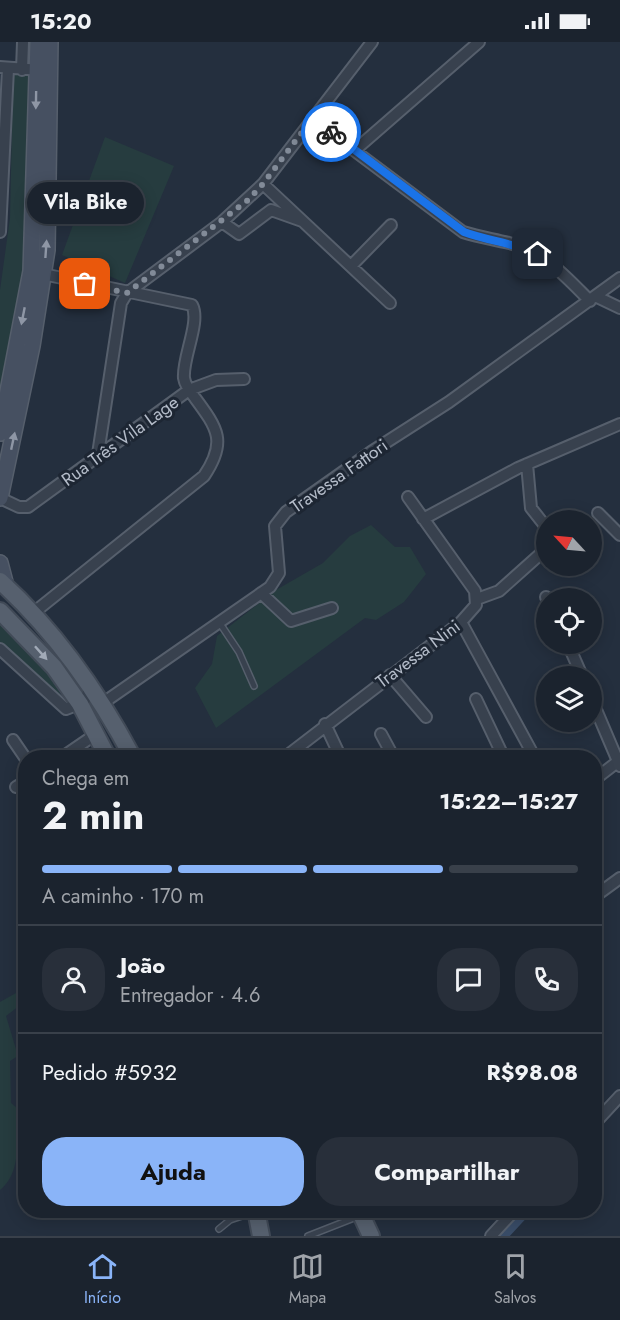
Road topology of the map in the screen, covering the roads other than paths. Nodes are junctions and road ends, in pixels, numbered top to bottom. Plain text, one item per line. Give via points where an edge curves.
1 (23, 42) edge
2 (38, 42) edge
3 (50, 42) edge
4 (372, 42) edge
5 (478, 42) edge
6 (4, 68) edge
7 (36, 70) junction
8 (312, 119) junction
9 (355, 150) junction
10 (263, 184) junction
11 (305, 221) junction
12 (222, 222) junction
13 (391, 225) dead end
14 (0, 232) edge
15 (352, 265) junction
16 (37, 273) junction
17 (620, 278) edge
18 (127, 293) junction
19 (594, 299) junction
20 (390, 303) dead end
21 (620, 308) edge
22 (244, 379) dead end
23 (189, 390) junction
24 (620, 424) edge
25 (0, 433) edge
26 (98, 453) junction
27 (527, 464) junction
28 (408, 497) dead end
29 (0, 498) edge
30 (536, 514) edge
31 (602, 518) edge
32 (423, 519) junction
33 (620, 535) edge
34 (536, 558) edge
35 (0, 563) edge
36 (3, 584) edge
37 (261, 593) junction
38 (477, 599) junction
39 (332, 608) dead end
40 (0, 611) edge
41 (32, 614) junction
42 (219, 622) junction
43 (461, 622) junction
44 (0, 649) edge
45 (390, 675) junction
46 (91, 685) junction
47 (254, 686) dead end
48 (476, 699) dead end
49 (103, 703) junction
50 (80, 704) junction
51 (426, 717) dead end
52 (325, 724) junction
53 (602, 724) edge
54 (96, 734) junction
55 (381, 734) dead end
56 (13, 740) dead end
57 (20, 750) edge
58 (73, 750) edge
59 (104, 750) edge
60 (129, 750) edge
61 (294, 750) edge
62 (337, 750) edge
63 (390, 750) edge
64 (500, 750) edge
65 (531, 750) edge
66 (619, 763) edge
67 (602, 775) edge
68 (620, 878) edge
69 (602, 891) edge
70 (619, 1099) edge
71 (602, 1116) edge
72 (236, 1218) edge
73 (257, 1218) edge
74 (349, 1218) edge
75 (362, 1218) edge
76 (507, 1218) edge
77 (219, 1229) dead end
78 (261, 1236) edge
79 (308, 1236) edge
80 (371, 1236) edge
81 (491, 1236) edge

1 - 7 street
2 - 7 main road
3 - 7 main road
4 - 8 street
5 - 9 street
6 - 7 street
6 - 14 street
7 - 16 main road
8 - 9 street
8 - 10 street
9 - 19 street via 464,232 538,254
10 - 11 street
10 - 12 street
11 - 12 street via 271,210 239,234
11 - 15 street
12 - 18 street
13 - 15 street
15 - 20 street
16 - 18 street
16 -> 25 main road
29 -> 16 main road via 28,368
17 - 19 street, Travessa Fattori
18 - 23 street via 192,306 195,318 184,378
18 - 26 street via 121,303
19 - 21 street
19 - 37 street, Travessa Fattori via 279,519 275,532 279,573
22 - 23 street, Rua Três Vila Lage via 216,380
23 - 26 street, Rua Três Vila Lage
23 - 41 street via 213,423 218,437 217,455 204,476
24 - 27 street
26 - 29 street, Rua Três Vila Lage via 28,507
27 - 30 street via 531,508
27 - 32 street
28 - 32 street
31 - 33 street
32 - 38 street
34 - 38 street via 499,591
35 - 36 main road
36 - 41 main road
37 - 39 street via 291,621
37 - 42 street, Travessa Fattori
38 - 43 street, Travessa Nini
40 -> 50 main road via 54,668
41 - 46 main road
42 - 47 lane via 239,652
42 - 49 street, Travessa Fattori
43 - 45 street, Travessa Nini
43 - 65 street
44 - 50 street via 62,707 70,709
45 - 51 street
45 - 52 street, Travessa Nini
46 - 49 main road
46 - 50 street via 87,698
48 - 64 street
49 - 60 main road
50 - 54 main road
52 - 61 street, Travessa Nini
52 - 62 street
53 - 66 street
54 - 58 street
54 - 59 main road
55 - 63 street
56 - 57 street
66 - 67 street
68 - 69 street
70 - 71 street
72 - 77 lane
73 - 78 main road
74 - 79 lane
75 - 80 main road
76 - 81 street

